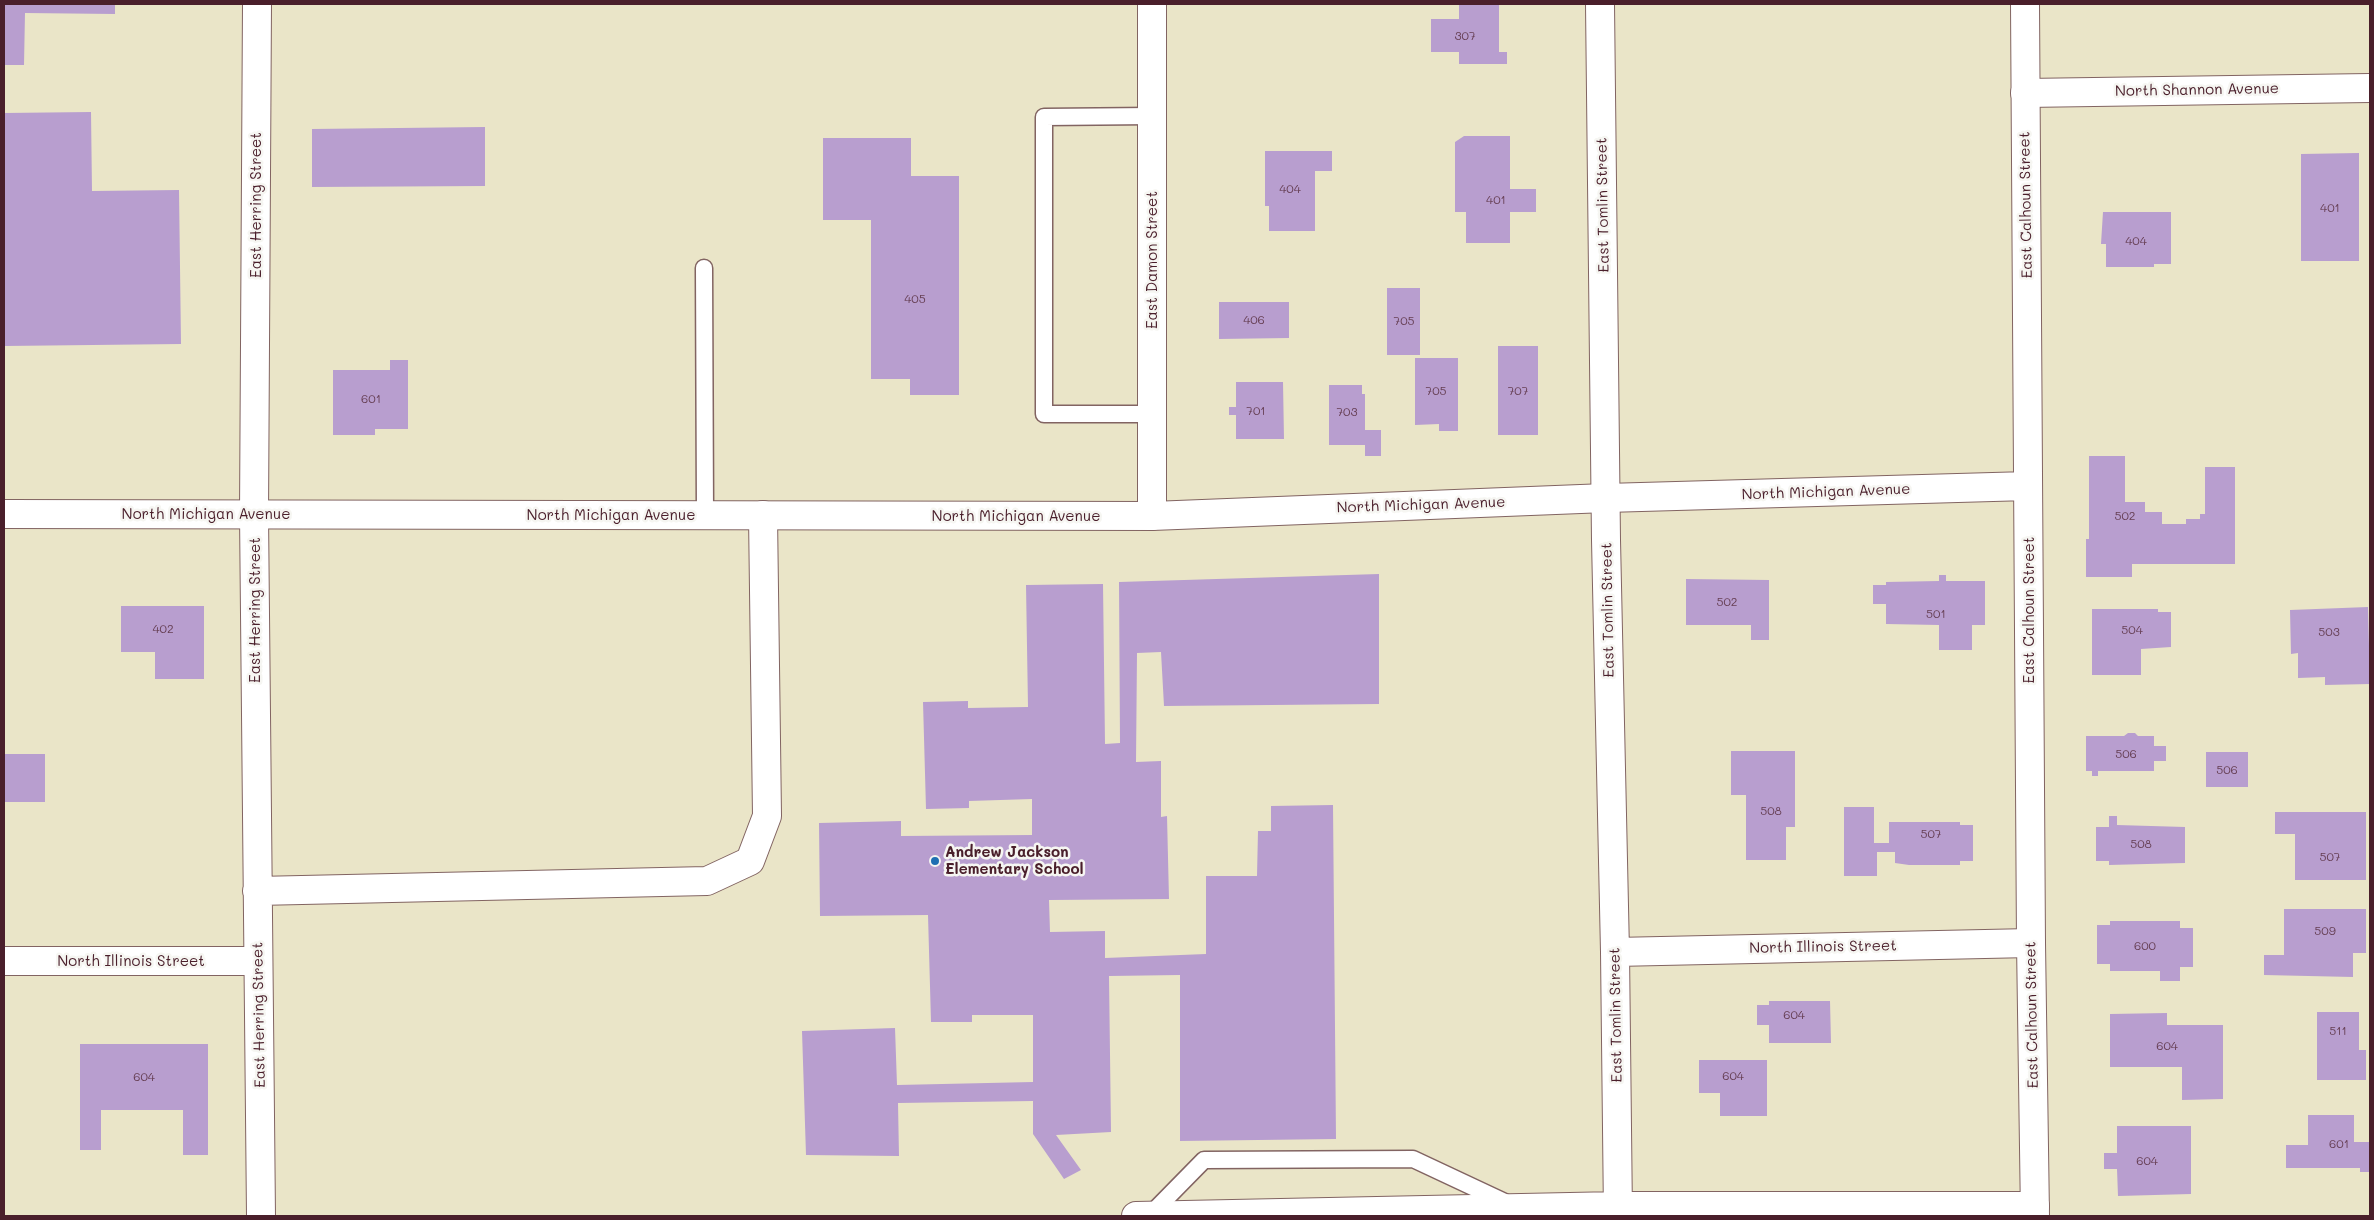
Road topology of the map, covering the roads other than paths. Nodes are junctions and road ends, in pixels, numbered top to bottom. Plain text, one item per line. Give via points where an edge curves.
1 (257, 4) edge
2 (1152, 4) edge
3 (1600, 4) edge
4 (2024, 4) edge
5 (2370, 88) edge
6 (2025, 93) junction
7 (1152, 116) junction
8 (704, 268) dead end
9 (1152, 414) junction
10 (2028, 486) junction
11 (1606, 498) junction
12 (4, 514) edge
13 (254, 514) junction
14 (705, 515) junction
15 (763, 515) junction
16 (1152, 516) junction
17 (257, 891) junction
18 (2031, 943) junction
19 (1615, 952) junction
20 (4, 961) edge
21 (258, 961) junction
22 (1518, 1208) junction
23 (1618, 1211) edge
24 (2035, 1211) edge
25 (261, 1216) edge
26 (1136, 1216) edge
27 (1149, 1216) edge

1 - 13 street, East Herring Street
2 - 7 street, East Damon Street
3 - 11 street, East Tomlin Street
4 - 6 street, East Calhoun Street
5 - 6 street, North Shannon Avenue
6 - 10 street, East Calhoun Street
7 - 9 street, East Damon Street
7 - 9 lane via 1044,117 1044,414
8 - 14 lane
9 - 16 street, East Damon Street
10 - 11 street, North Michigan Avenue
10 - 18 street, East Calhoun Street
11 - 16 street, North Michigan Avenue
11 - 19 street, East Tomlin Street
12 - 13 street, North Michigan Avenue
13 - 14 street, North Michigan Avenue
13 - 17 street, East Herring Street
14 - 15 street, North Michigan Avenue
15 - 16 street, North Michigan Avenue
15 - 17 street via 767,816 750,861 707,881
17 - 21 street, East Herring Street
18 - 19 street, North Illinois Street
18 - 24 street, East Calhoun Street
19 - 23 street, East Tomlin Street
20 - 21 street, North Illinois Street
21 - 25 street, East Herring Street
22 - 23 street
22 - 27 street
22 - 27 lane via 1413,1159 1204,1160
23 - 24 street
26 - 27 street

